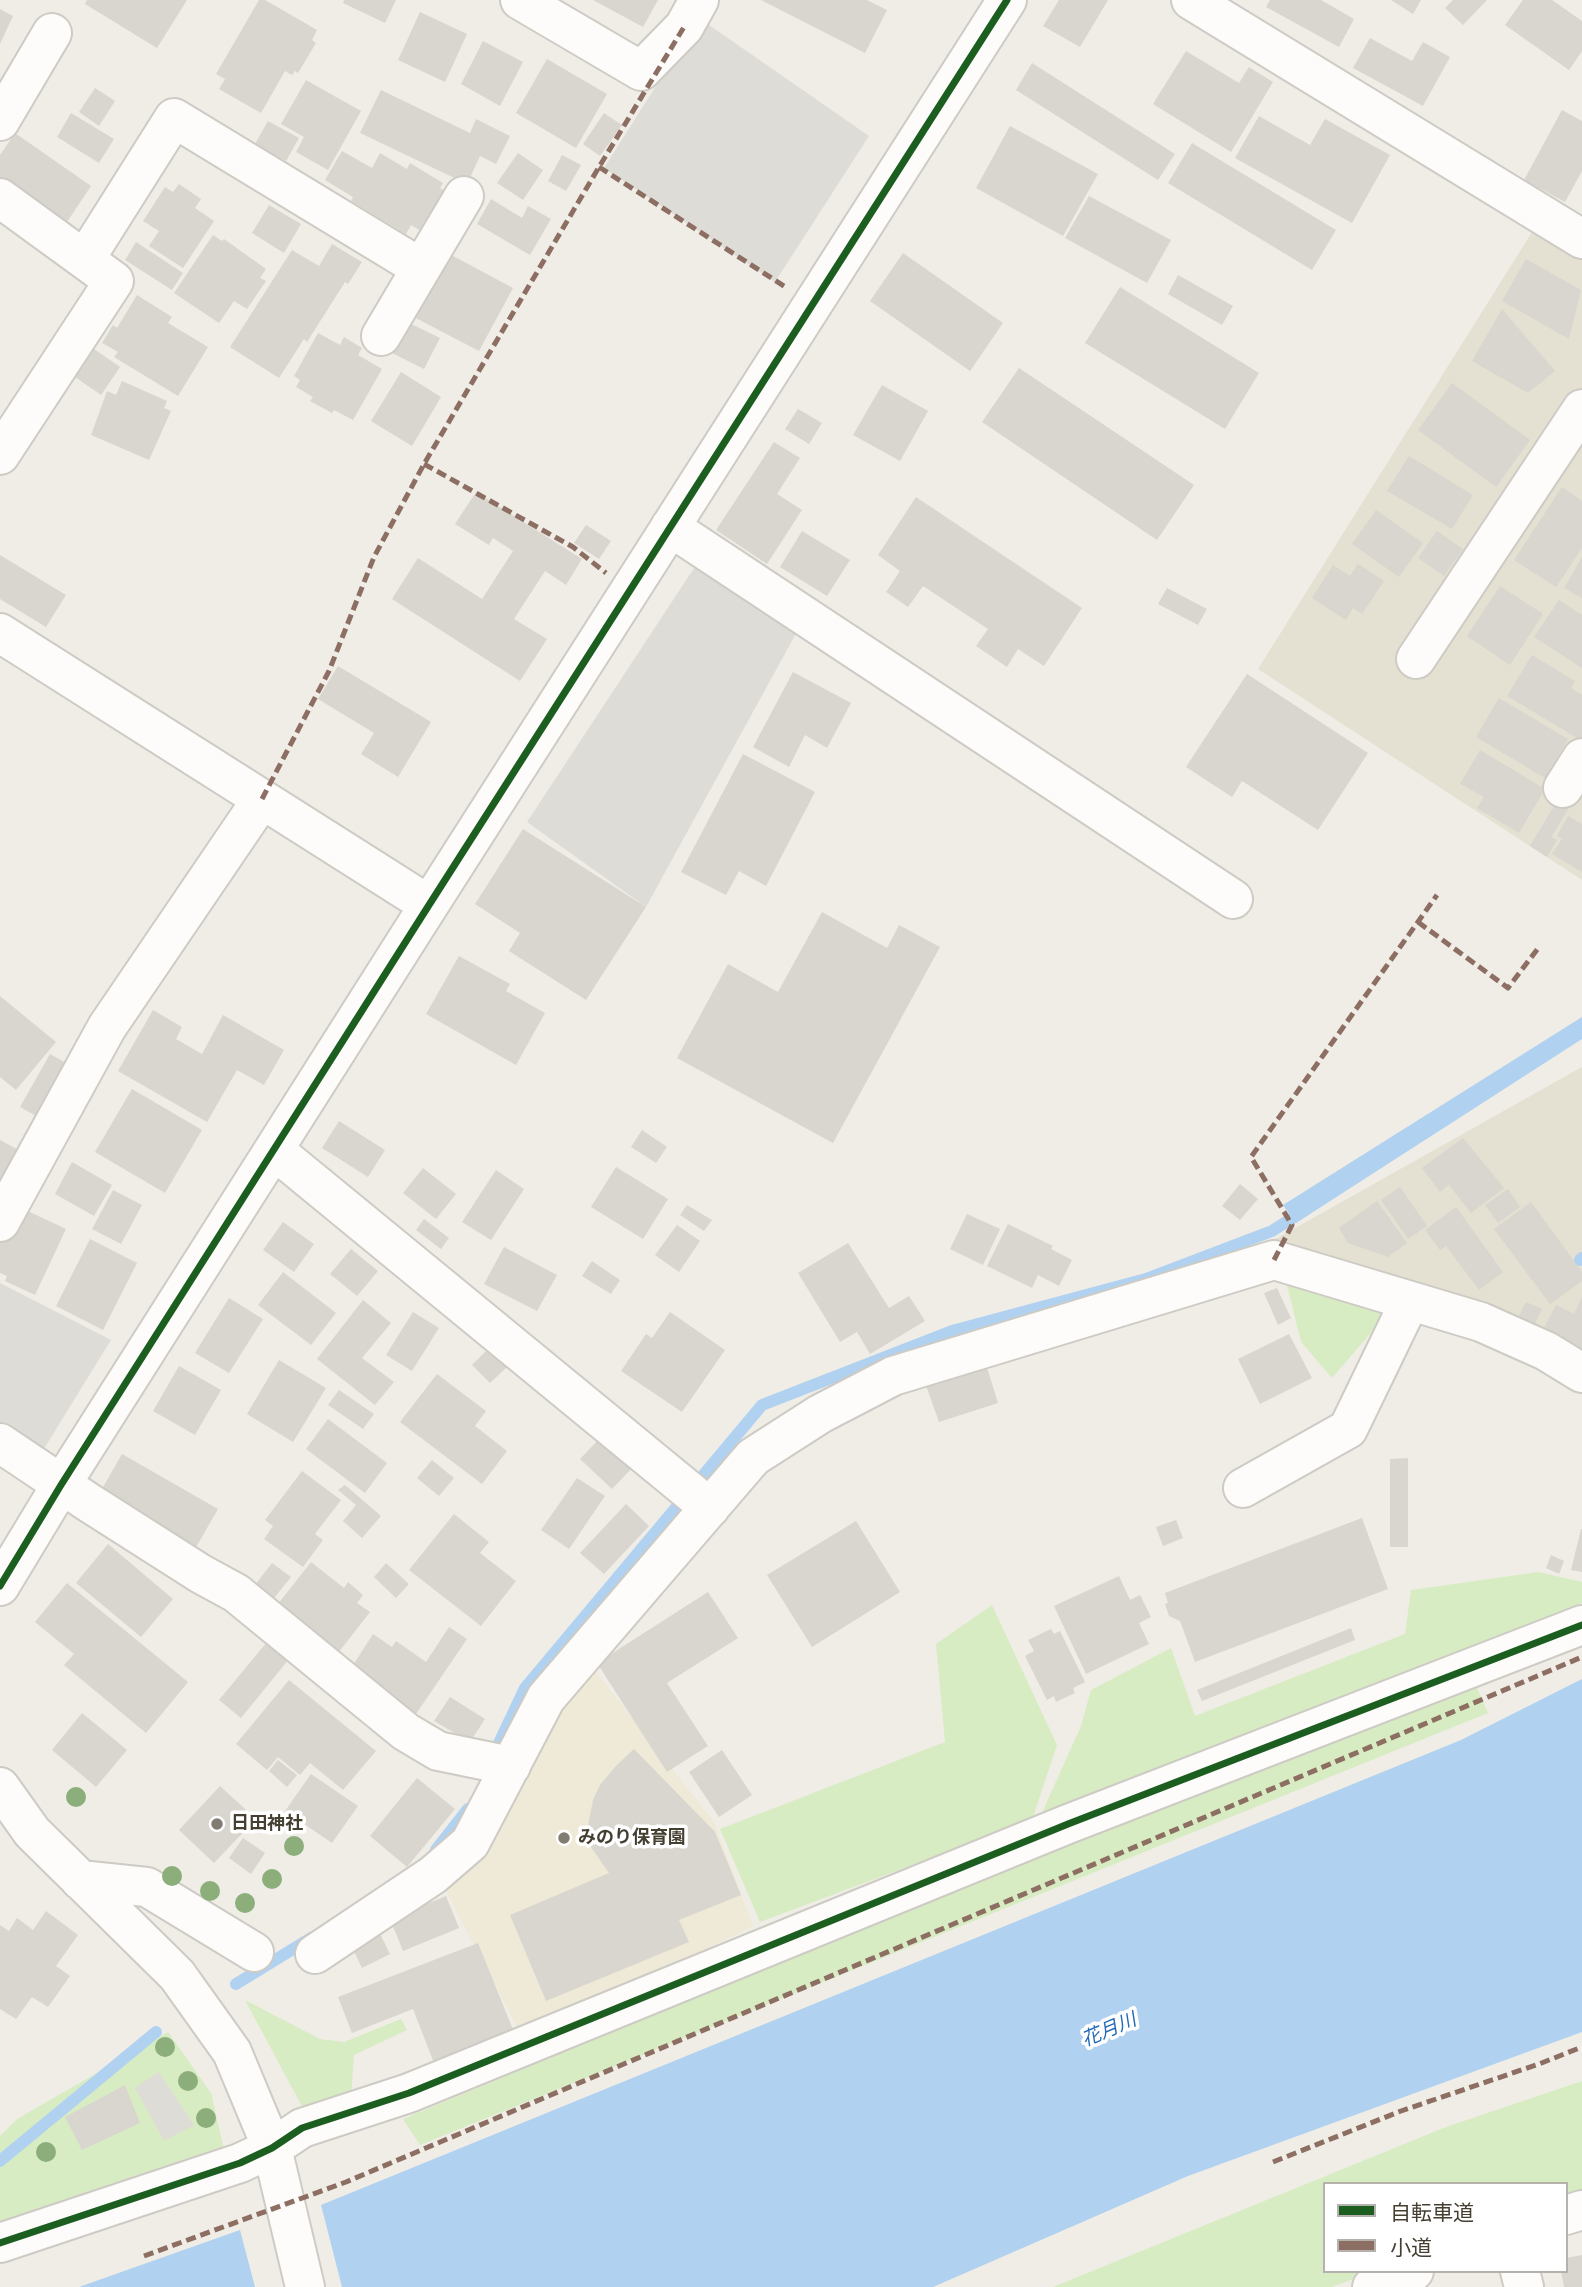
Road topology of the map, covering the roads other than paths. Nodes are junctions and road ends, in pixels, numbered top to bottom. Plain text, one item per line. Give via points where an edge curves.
1 (520, 0) edge
2 (699, 0) edge
3 (1007, 0) edge
4 (1191, 0) edge
5 (52, 33) dead end
6 (0, 121) edge
7 (464, 196) dead end
8 (0, 198) edge
9 (1582, 239) edge
10 (85, 259) junction
11 (421, 268) junction
12 (381, 336) dead end
13 (1582, 409) edge
14 (0, 455) edge
15 (670, 527) junction
16 (0, 633) edge
17 (1416, 659) dead end
18 (262, 799) junction
19 (1233, 899) dead end
20 (429, 905) junction
21 (274, 1150) junction
22 (0, 1222) edge
23 (1410, 1301) junction
24 (1582, 1373) edge
25 (0, 1443) edge
26 (61, 1485) junction
27 (1243, 1488) dead end
28 (697, 1498) junction
29 (0, 1586) edge
30 (1582, 1625) edge
31 (511, 1766) junction
32 (0, 1787) edge
33 (80, 1880) junction
34 (254, 1952) dead end
35 (315, 1955) dead end
36 (272, 2148) junction
37 (0, 2243) edge
38 (1409, 2273) edge
39 (305, 2287) edge
40 (1372, 2287) edge

1 - 2 street via 641,71 684,27
3 - 15 street
4 - 9 street
5 - 6 street
7 - 11 street
8 - 10 street
10 - 11 street via 174,118
10 - 14 street via 114,281
11 - 12 street
13 - 17 street
15 - 19 street
15 - 20 street
16 - 18 street
18 - 20 street
18 - 22 street via 107,1027
20 - 21 street
21 - 26 street
21 - 28 street
23 - 24 street via 1481,1322
23 - 27 street via 1348,1429
23 - 28 street via 1274,1260 893,1376 820,1414
25 - 26 street
26 - 29 street
26 - 31 street via 236,1593 406,1732 438,1751
28 - 31 street via 546,1698
30 - 36 street via 1068,1824 409,2093 302,2128
31 - 35 street via 470,1843 433,1875
32 - 33 street via 32,1832
33 - 34 street via 147,1886
33 - 36 street via 177,1975 232,2052
36 - 37 street via 240,2163
36 - 39 street
38 - 40 street

